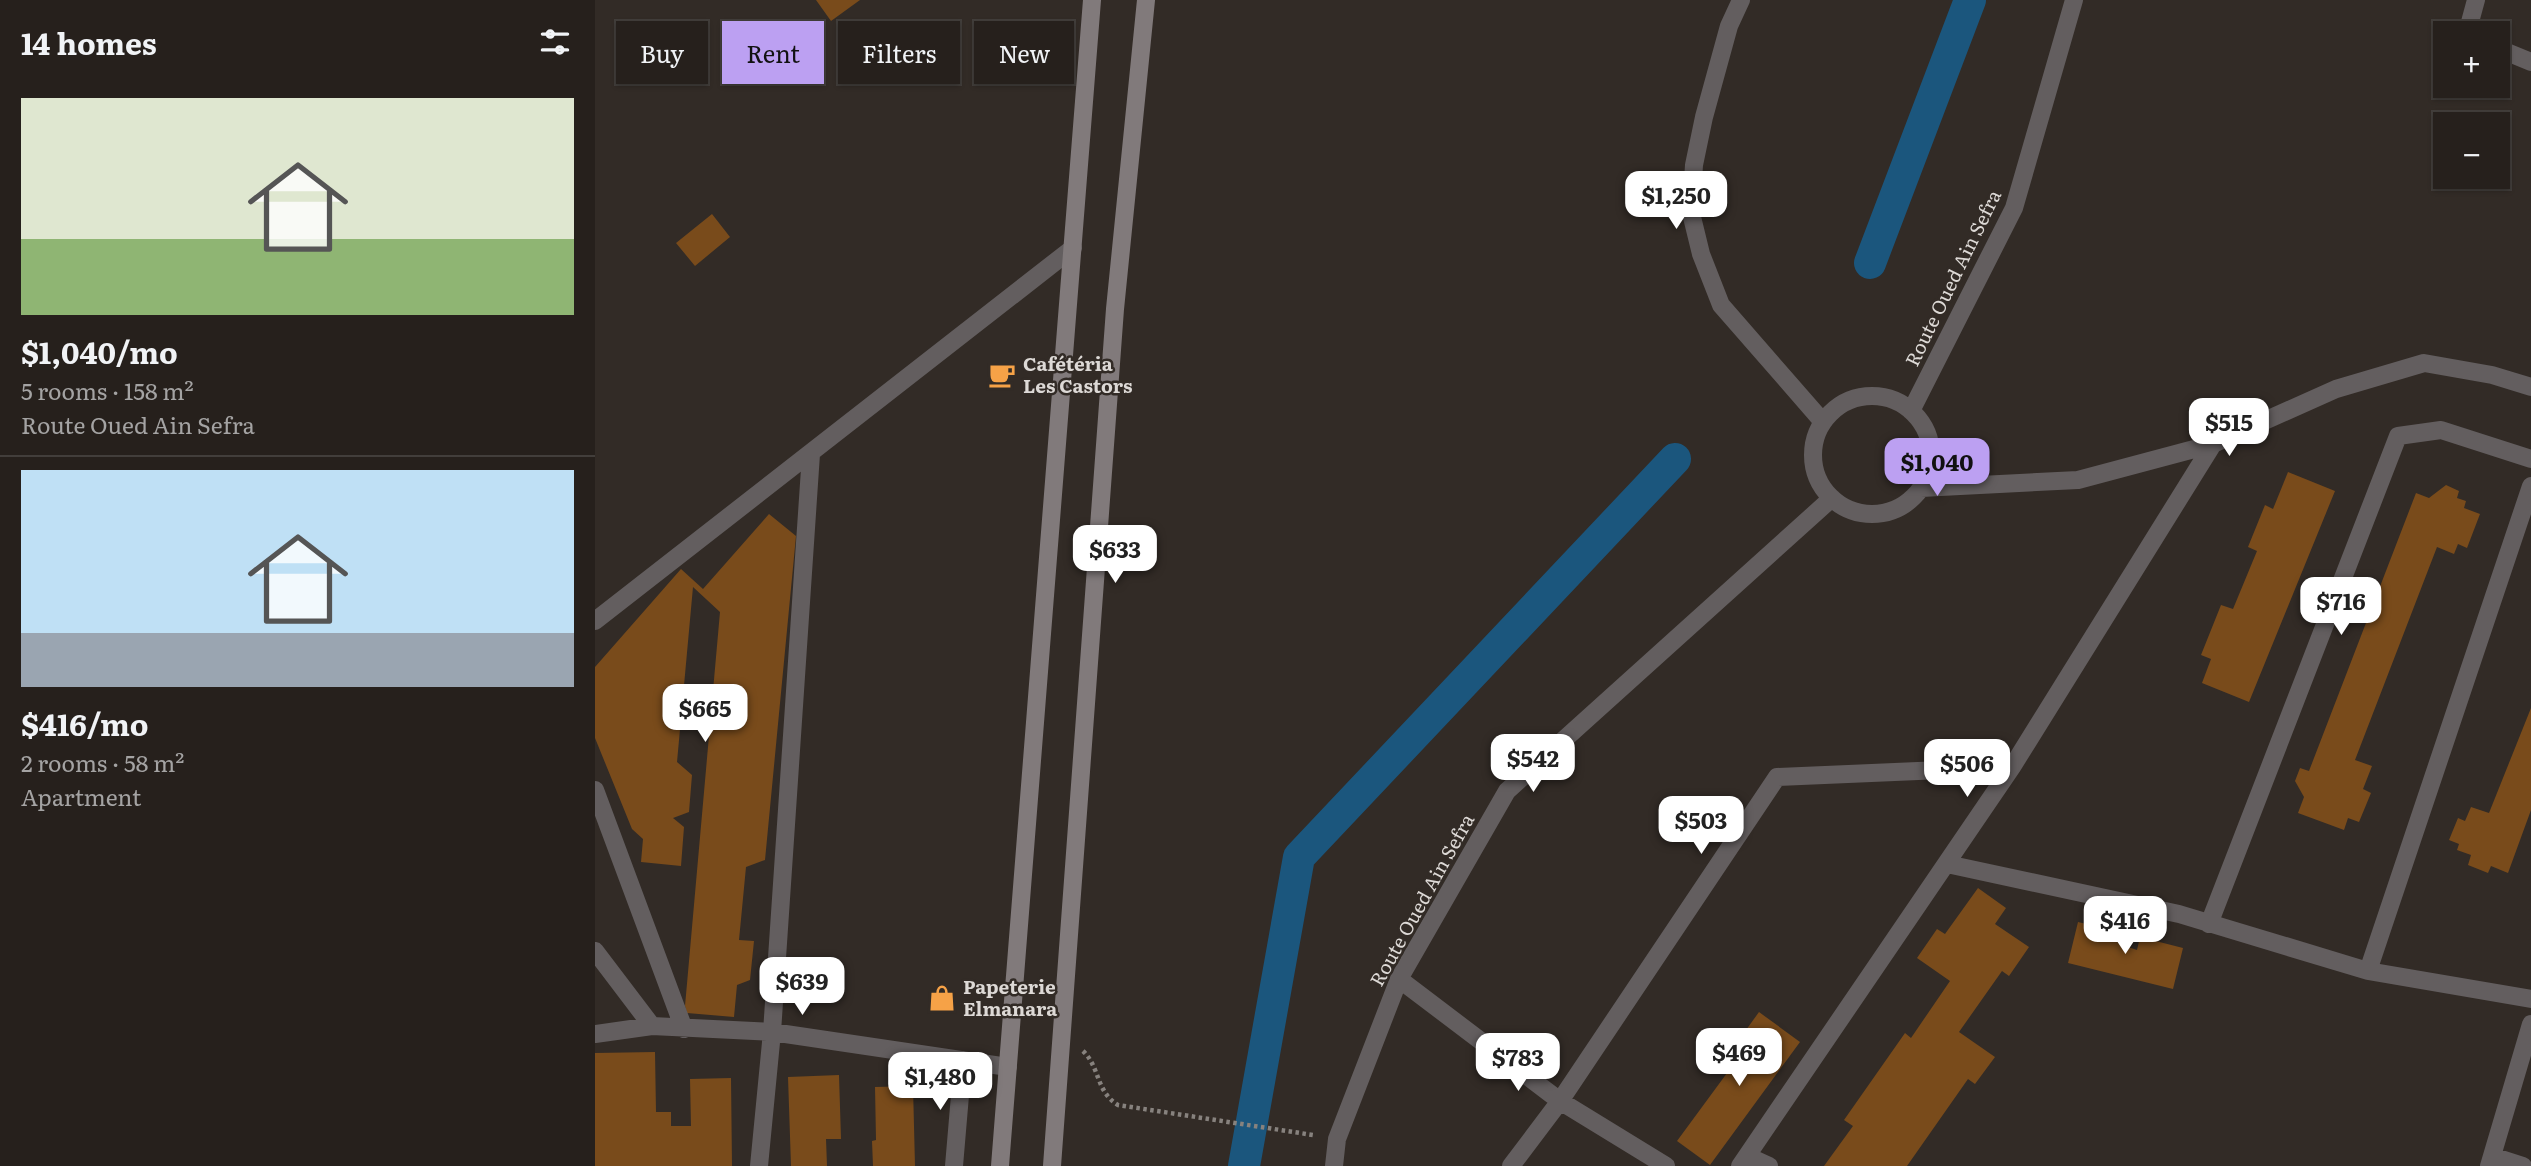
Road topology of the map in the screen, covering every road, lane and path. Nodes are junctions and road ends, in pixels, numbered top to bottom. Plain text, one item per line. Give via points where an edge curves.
1 (1092, 0) edge
2 (1146, 0) edge
3 (1741, 0) edge
4 (2074, 0) edge
5 (2476, 0) edge
6 (2470, 21) edge
7 (2510, 53) edge
8 (2531, 62) edge
9 (1073, 248) junction
10 (2531, 387) edge
11 (1911, 411) junction
12 (1823, 422) junction
13 (2213, 444) junction
14 (811, 454) junction
15 (2531, 459) edge
16 (2531, 486) edge
17 (1920, 488) junction
18 (1832, 498) junction
19 (595, 621) edge
20 (2012, 767) junction
21 (595, 790) edge
22 (1947, 864) junction
23 (2209, 923) junction
24 (595, 951) edge
25 (2368, 971) junction
26 (1399, 979) junction
27 (2531, 999) edge
28 (2531, 1024) edge
29 (652, 1026) junction
30 (684, 1028) junction
31 (772, 1032) junction
32 (595, 1034) edge
33 (1063, 1043) junction
34 (963, 1060) junction
35 (1008, 1067) junction
36 (1560, 1101) junction
37 (1293, 1132) dead end
38 (1743, 1161) edge
39 (2490, 1161) edge
40 (759, 1166) edge
41 (954, 1166) edge
42 (1000, 1166) edge
43 (1052, 1166) edge
44 (1333, 1166) edge
45 (1511, 1166) edge
46 (1666, 1166) edge
47 (1769, 1166) edge
48 (2523, 1166) edge

1 - 9 main road
2 - 33 main road via 1115,309
3 - 12 street via 1729,26 1704,117 1691,213 1721,305
4 - 11 street, Route Oued Ain Sefra via 2014,208
5 - 6 street
7 - 8 street
9 - 14 street
9 - 35 main road
10 - 13 street via 2424,363 2336,389
11 - 12 street via 1890,399 1865,396 1848,401
11 - 17 street via 1922,424 1931,456
12 - 18 street via 1813,454 1815,470
13 - 17 street via 2078,480
13 - 20 street
14 - 19 street
14 - 31 street
15 - 23 street via 2441,430 2398,436
16 - 25 street
17 - 18 street via 1909,500 1879,513 1846,508
18 - 26 street, Route Oued Ain Sefra via 1507,792
20 - 22 street
20 - 36 street via 1777,777
21 - 30 street
22 - 23 street
22 - 38 street
23 - 25 street
24 - 29 street
25 - 27 street
26 - 36 street
26 - 44 street, Route Oued Ain Sefra via 1337,1139
28 - 39 street
29 - 30 street
29 - 32 street
30 - 31 street
31 - 34 street
31 - 40 street
33 - 37 path via 1080,1048 1091,1058 1103,1092 1118,1105
33 - 43 main road
34 - 35 street
34 - 41 street
35 - 42 main road
36 - 45 street
36 - 46 street
38 - 47 street
39 - 48 street

